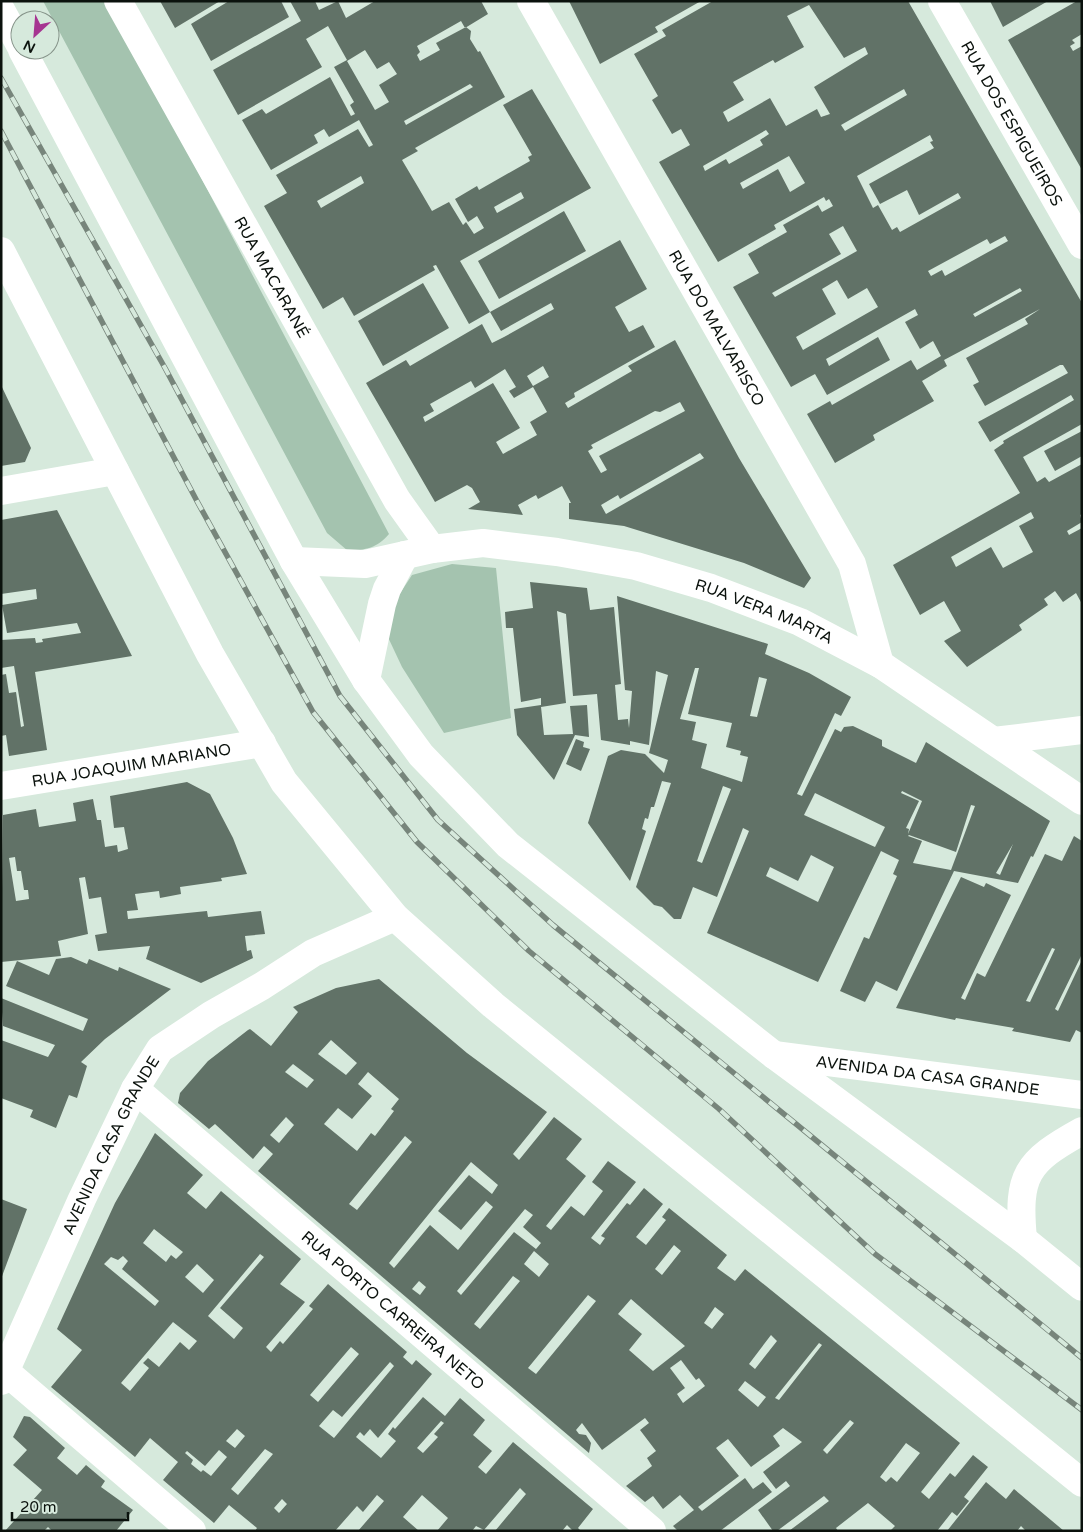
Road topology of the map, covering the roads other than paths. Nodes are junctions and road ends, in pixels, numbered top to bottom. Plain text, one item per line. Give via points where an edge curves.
1 (118, 1) edge
2 (531, 1) edge
3 (942, 1) edge
4 (1, 10) edge
5 (10, 27) edge
6 (27, 60) edge
7 (1082, 245) edge
8 (1, 251) edge
9 (116, 471) junction
10 (1, 490) edge
11 (432, 549) junction
12 (405, 555) junction
13 (294, 561) junction
14 (880, 664) junction
15 (366, 680) junction
16 (1082, 730) edge
17 (994, 741) junction
18 (262, 744) junction
19 (1, 786) edge
20 (1082, 801) edge
21 (395, 917) junction
22 (774, 1055) junction
23 (135, 1089) junction
24 (1082, 1095) edge
25 (1082, 1131) edge
26 (1023, 1239) junction
27 (1082, 1287) edge
28 (3, 1376) edge
29 (1082, 1483) edge
30 (192, 1531) edge
31 (652, 1531) edge

1 - 11 street, RUA MACARANÉ via 397,500
2 - 14 street, RUA DO MALVARISCO via 852,564
3 - 7 street, RUA DOS ESPIGUEIROS
4 - 5 street
6 - 13 street
8 - 9 street
9 - 10 street
9 - 18 street via 210,654
11 - 12 street, RUA VERA MARTA
11 - 14 street, RUA VERA MARTA via 483,543 636,566 711,588 800,622
12 - 13 street, RUA VERA MARTA via 365,564
12 - 15 street via 382,604
13 - 15 street
14 - 17 street, RUA VERA MARTA
15 - 22 street via 421,756 508,845
16 - 17 street
17 - 20 street, RUA VERA MARTA
18 - 19 street, RUA JOAQUIM MARIANO
18 - 21 street via 284,782
21 - 23 street, AVENIDA CASA GRANDE via 313,953 211,1014 160,1049
21 - 29 street via 494,1005
22 - 24 street, AVENIDA DA CASA GRANDE
22 - 26 street
23 - 28 street, AVENIDA CASA GRANDE
23 - 31 street, RUA PORTO CARREIRA NETO
25 - 26 street via 1051,1148 1032,1166 1022,1188
26 - 27 street
28 - 30 street

